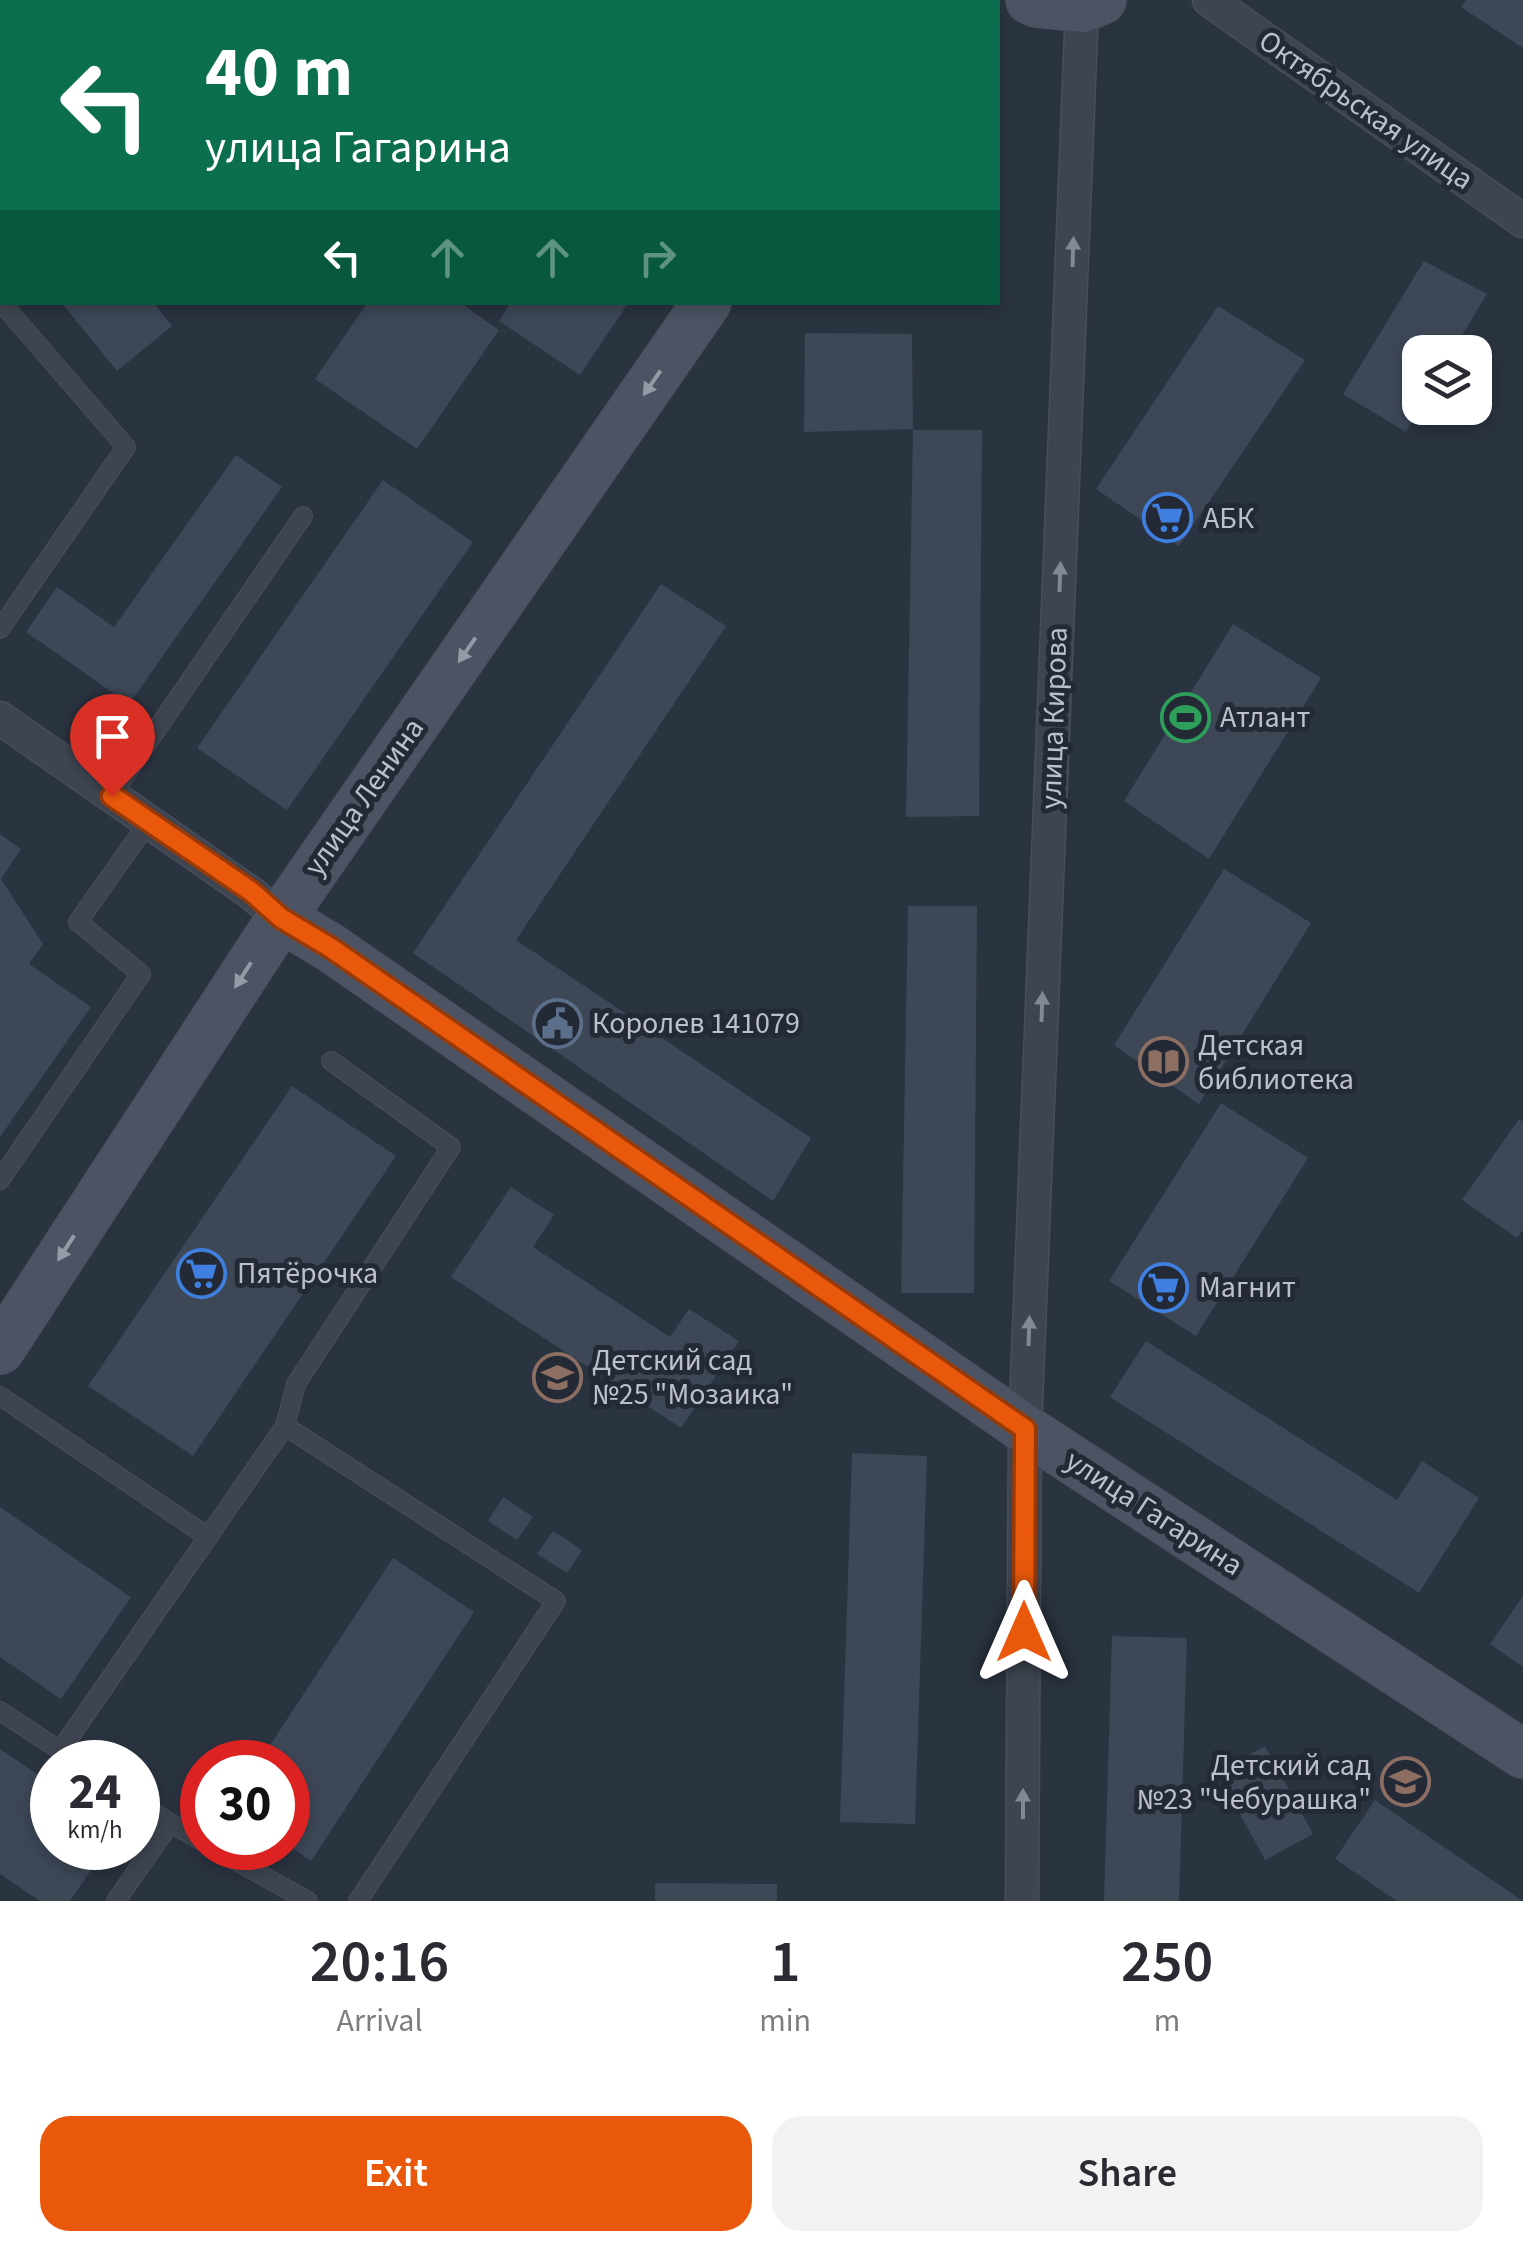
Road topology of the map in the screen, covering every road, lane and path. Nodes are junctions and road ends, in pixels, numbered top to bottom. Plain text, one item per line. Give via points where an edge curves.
1 (1030, 0) edge
2 (1209, 0) edge
3 (1092, 4) edge
4 (1523, 221) edge
5 (3, 305) edge
6 (705, 305) edge
7 (303, 516) dead end
8 (0, 629) edge
9 (0, 718) edge
10 (112, 796) junction
11 (149, 822) junction
12 (281, 918) junction
13 (330, 1062) dead end
14 (0, 1180) edge
15 (0, 1350) edge
16 (0, 1396) edge
17 (285, 1426) junction
18 (1025, 1429) junction
19 (208, 1537) junction
20 (0, 1711) edge
21 (44, 1740) edge
22 (68, 1740) edge
23 (1523, 1754) edge
24 (160, 1816) edge
25 (170, 1823) junction
26 (180, 1829) edge
27 (253, 1870) edge
28 (116, 1901) edge
29 (308, 1901) edge
30 (358, 1901) edge
31 (1022, 1901) edge

1 - 3 street, улица Кирова
2 - 4 street, Октябрьская улица
18 -> 3 street, улица Кирова
5 - 8 lane via 126,447
6 -> 12 street, улица Ленина
7 - 10 lane
9 - 10 street, улица Гагарина
10 - 11 street, улица Гагарина
11 - 12 street, улица Гагарина
11 - 14 lane via 78,922 141,974
12 -> 15 street, улица Ленина
12 - 18 street, улица Гагарина
13 - 17 lane via 451,1147 296,1384
16 - 19 lane
17 - 19 lane
17 - 30 lane via 556,1601
18 - 23 street, улица Гагарина
31 -> 18 street, улица Кирова
19 - 22 lane
20 - 21 lane
24 - 25 lane
25 - 26 lane
25 - 28 lane
27 - 29 lane

